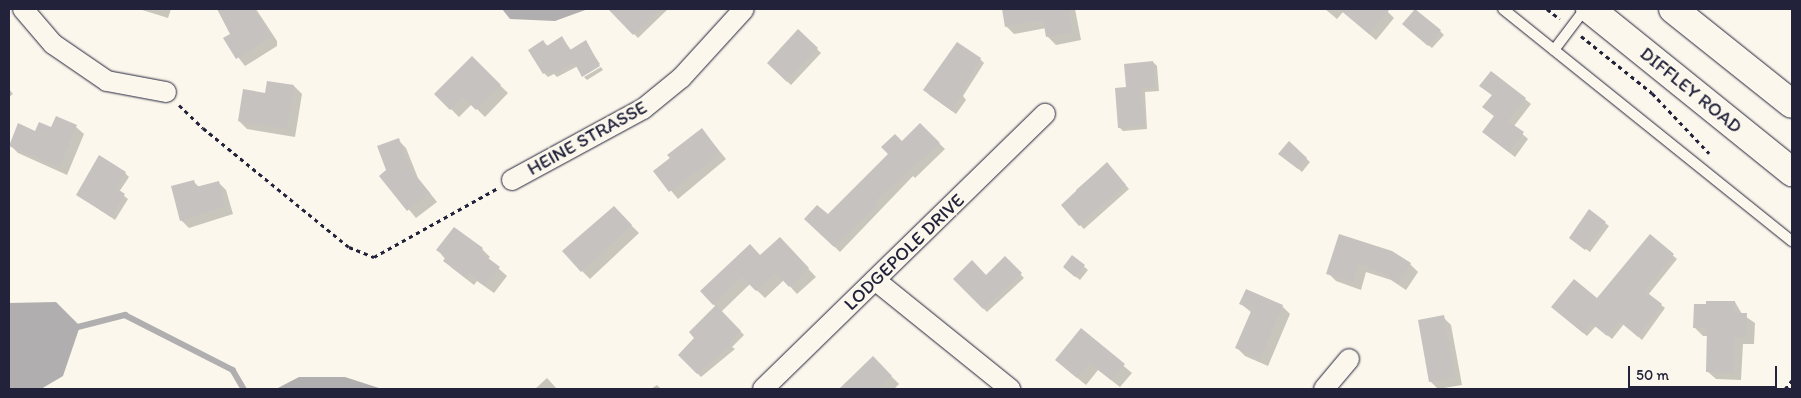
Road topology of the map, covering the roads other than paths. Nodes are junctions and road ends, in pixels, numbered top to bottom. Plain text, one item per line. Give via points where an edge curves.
1 (23, 9) edge
2 (744, 9) edge
3 (1503, 9) edge
4 (1585, 9) edge
5 (1590, 9) edge
6 (1673, 9) edge
7 (1554, 50) junction
8 (166, 92) road end
9 (1792, 104) edge
10 (1045, 114) dead end
11 (1792, 172) edge
12 (512, 180) road end
13 (1792, 241) edge
14 (875, 280) junction
15 (1349, 359) dead end
16 (763, 389) edge
17 (1010, 389) edge
18 (1324, 389) edge

1 - 8 street via 53,44 107,81
2 - 12 street, HEINE STRASSE via 681,78 643,109
3 - 7 lane
4 - 7 lane
5 - 11 main road, DIFFLEY ROAD
6 - 9 main road
7 - 13 lane
10 - 14 street, LODGEPOLE DRIVE
14 - 16 street, LODGEPOLE DRIVE
14 - 17 street
15 - 18 street

